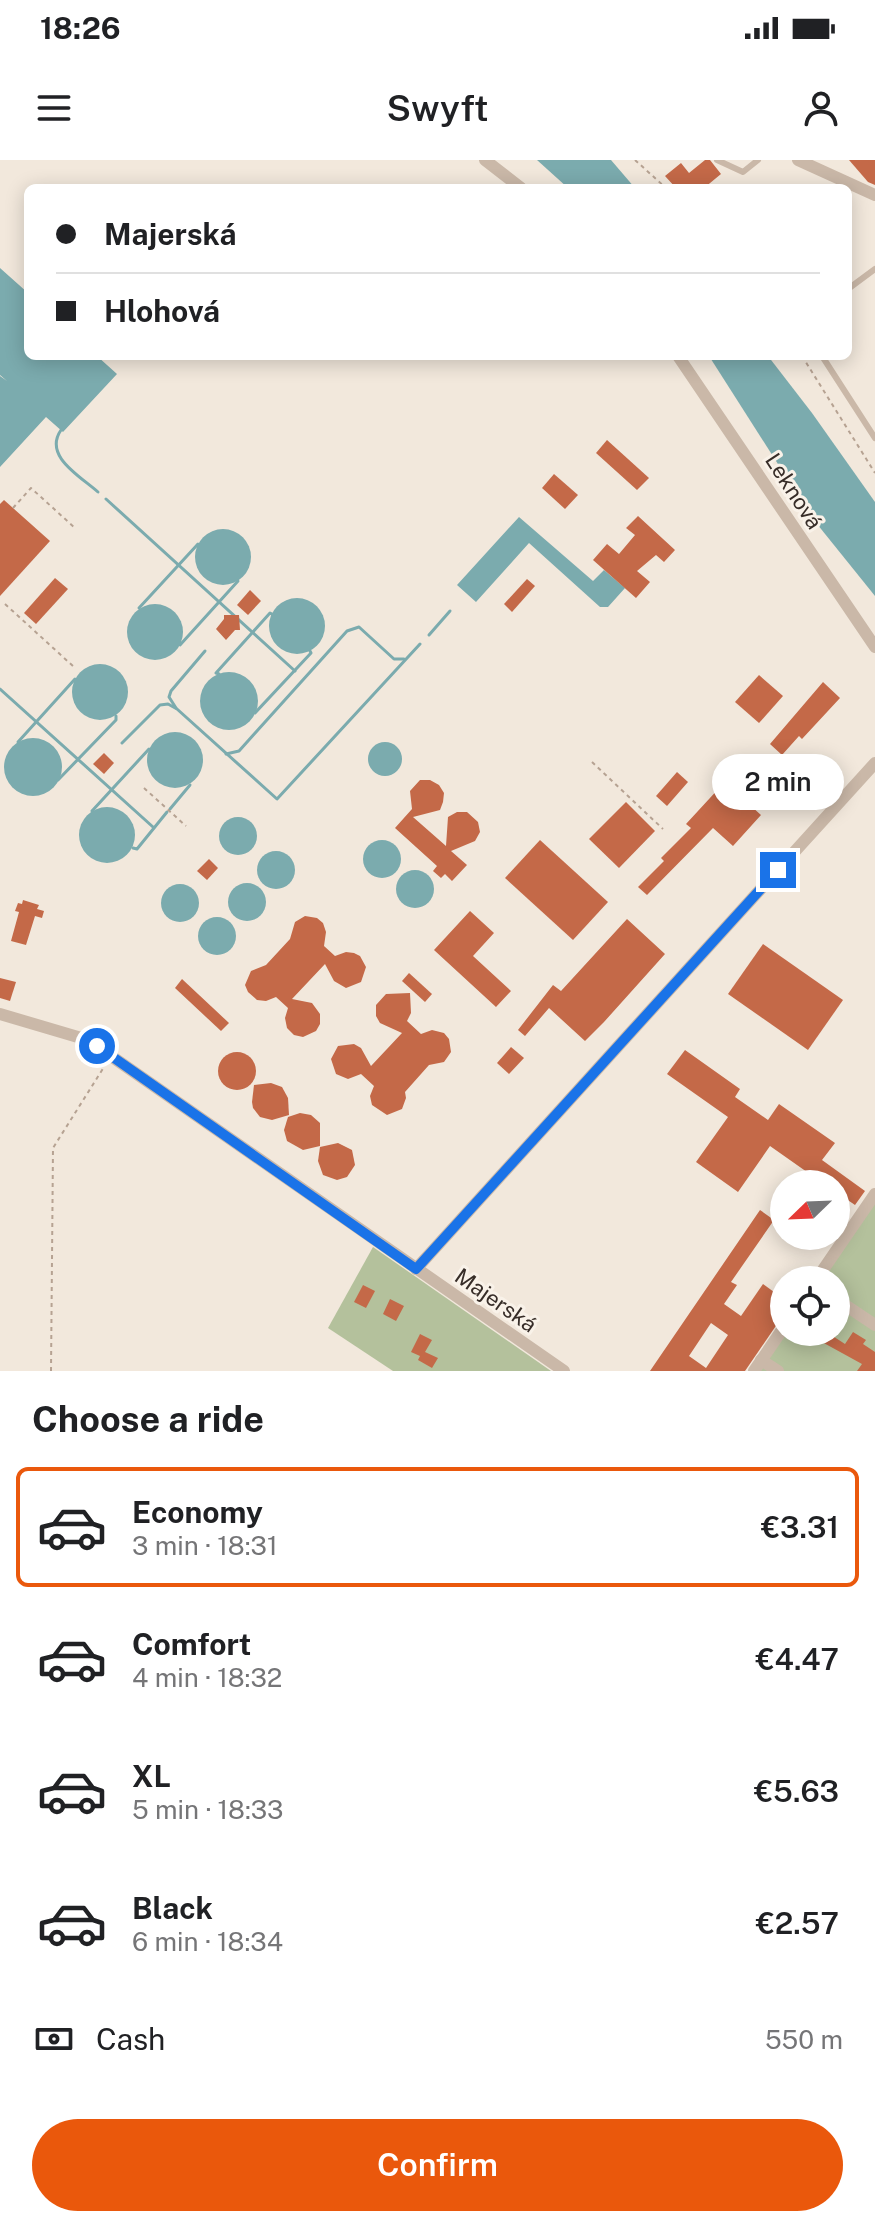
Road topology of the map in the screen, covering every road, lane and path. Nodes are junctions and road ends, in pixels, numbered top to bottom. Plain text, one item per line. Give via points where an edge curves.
1 (485, 160) edge
2 (635, 160) edge
3 (717, 160) edge
4 (758, 160) edge
5 (798, 160) edge
6 (516, 184) edge
7 (662, 184) edge
8 (851, 184) edge
9 (852, 185) edge
10 (875, 195) edge
11 (875, 269) edge
12 (852, 286) edge
13 (681, 360) edge
14 (804, 360) edge
15 (825, 360) edge
16 (875, 438) edge
17 (875, 473) edge
18 (13, 508) dead end
19 (75, 528) dead end
20 (5, 604) dead end
21 (875, 647) edge
22 (74, 667) dead end
23 (592, 762) dead end
24 (875, 763) edge
25 (144, 788) dead end
26 (186, 826) dead end
27 (663, 829) dead end
28 (0, 1014) edge
29 (111, 1056) junction
30 (875, 1194) edge
31 (871, 1210) edge
32 (827, 1266) edge
33 (416, 1269) junction
34 (850, 1308) edge
35 (875, 1325) edge
36 (771, 1346) edge
37 (758, 1365) edge
38 (51, 1371) edge
39 (564, 1371) edge
40 (778, 1371) edge

1 - 6 street
2 - 7 path
3 - 4 lane via 743,172
5 - 8 street
9 - 10 street
11 - 12 lane
13 - 21 street, Leknová
14 - 17 path
15 - 16 lane
18 - 19 path via 31,488
20 - 22 path
23 - 27 path
24 - 33 street
25 - 26 path
28 - 29 street, Majerská via 88,1040
29 - 33 street, Majerská
29 - 38 path via 53,1148
30 - 31 street
31 - 32 street
33 - 39 street, Majerská
34 - 35 street
36 - 37 street
37 - 40 street

